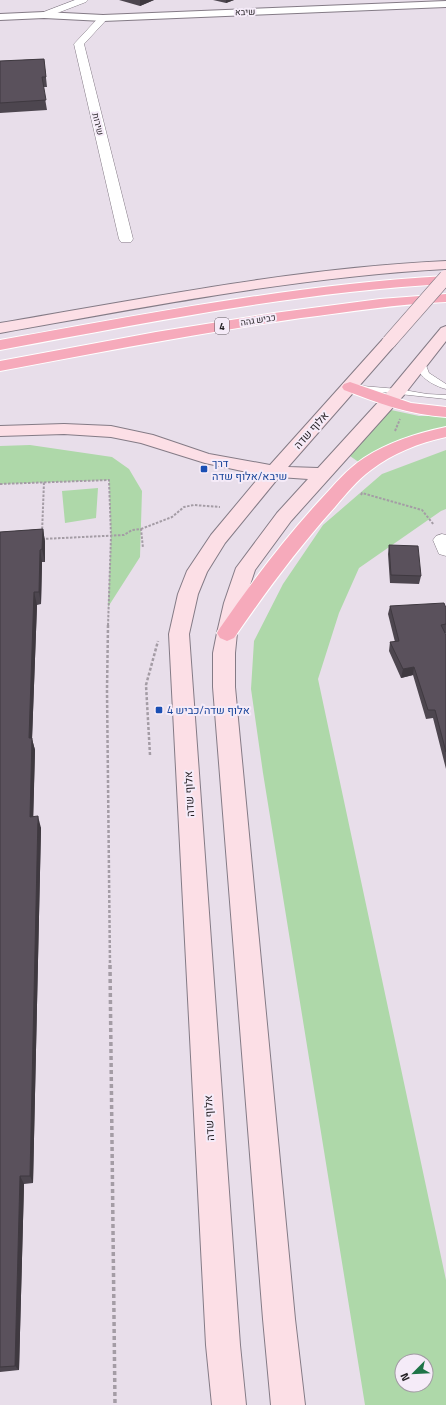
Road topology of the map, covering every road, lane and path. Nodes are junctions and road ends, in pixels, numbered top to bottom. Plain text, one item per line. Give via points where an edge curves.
1 (84, 0) edge
2 (446, 4) edge
3 (44, 15) junction
4 (0, 17) edge
5 (102, 18) junction
6 (126, 239) dead end
7 (446, 265) edge
8 (446, 277) edge
9 (446, 280) edge
10 (446, 298) edge
11 (0, 328) edge
12 (442, 336) edge
13 (0, 346) edge
14 (421, 362) junction
15 (0, 366) edge
16 (350, 387) junction
17 (446, 387) edge
18 (393, 396) junction
19 (446, 397) edge
20 (446, 412) edge
21 (0, 431) edge
22 (446, 432) edge
23 (205, 458) junction
24 (274, 472) junction
25 (322, 474) junction
26 (44, 482) junction
27 (0, 484) edge
28 (254, 494) junction
29 (357, 498) dead end
30 (221, 507) dead end
31 (141, 529) junction
32 (111, 536) junction
33 (444, 545) edge
34 (143, 548) dead end
35 (227, 633) junction
36 (214, 1196) junction
37 (115, 1405) edge
38 (221, 1405) edge
39 (229, 1405) edge
40 (290, 1405) edge

1 - 3 street
2 - 5 street, שיבא
3 - 4 street, שיבא
3 - 5 street, שיבא
5 - 6 street, שירות via 79,44
7 - 11 main road via 385,269 259,285
8 - 16 main road, אלוף שדה, bridge
9 - 13 highway, כביש גהה / 4 via 394,284 179,313
10 - 15 highway, כביש גהה / 4 via 375,304 270,318
12 - 14 main road
14 - 17 lane via 421,367 427,375
14 - 18 main road
16 - 18 highway
16 - 24 main road, אלוף שדה
18 - 19 lane
18 - 20 highway via 405,408
18 - 25 main road
21 - 23 main road via 100,430 129,434
22 - 35 highway via 409,442 369,462 357,472 316,516
23 - 24 main road
23 - 28 main road via 243,478 251,485
24 - 25 main road
24 - 28 main road, אלוף שדה
25 - 35 main road via 284,517 246,568
26 - 27 path
26 - 32 path via 109,480
26 - 32 path via 42,539
28 - 36 main road, אלוף שדה via 218,539 197,571 188,594 179,634
29 - 33 path via 362,494 422,510 434,525
30 - 31 path via 184,507 172,518
31 - 32 path
31 - 34 path
32 - 37 path via 107,690
35 - 40 main road via 224,687 279,1319
36 - 38 main road
36 - 39 main road, אלוף שדה

